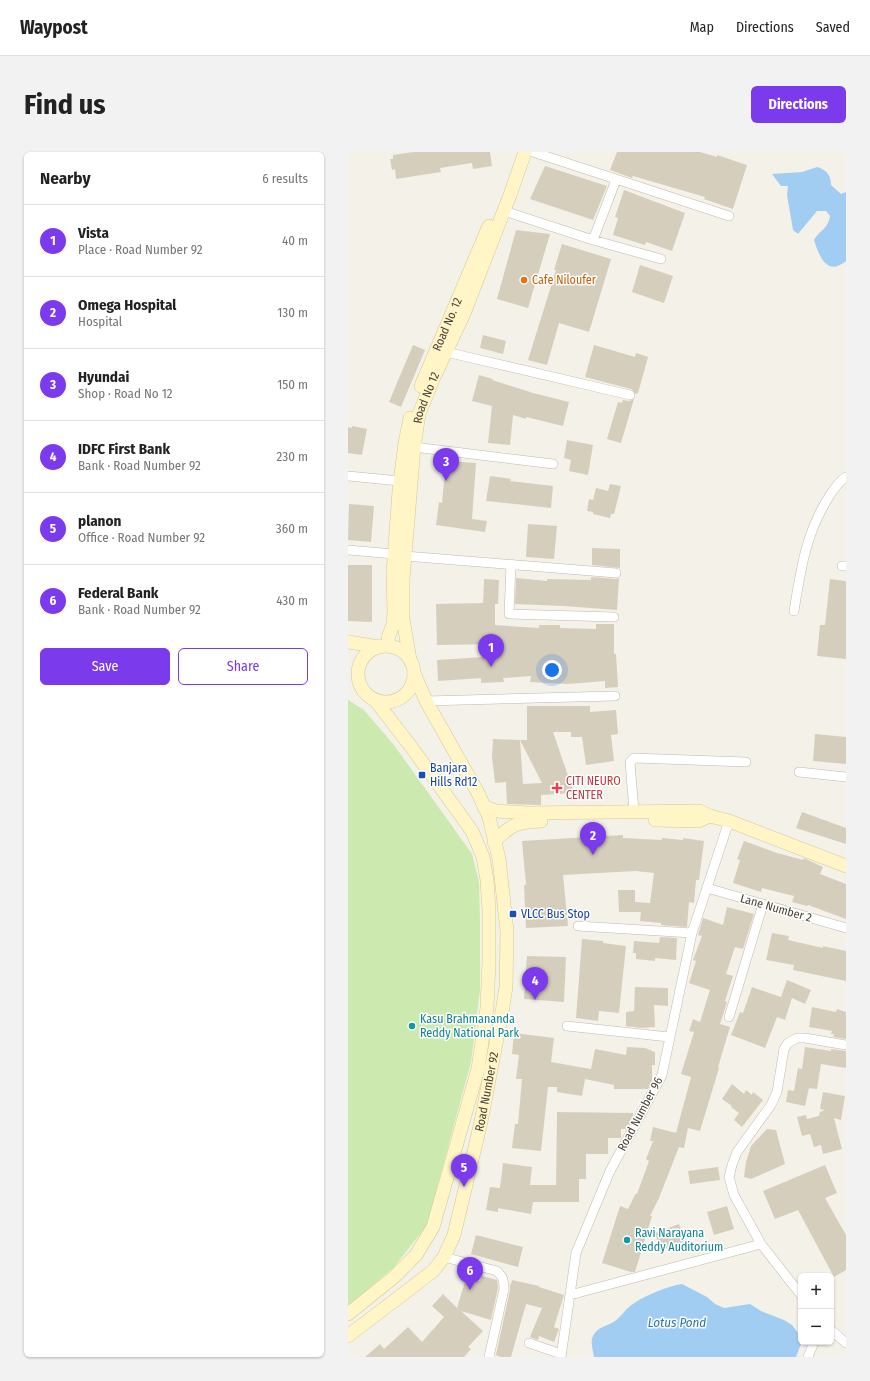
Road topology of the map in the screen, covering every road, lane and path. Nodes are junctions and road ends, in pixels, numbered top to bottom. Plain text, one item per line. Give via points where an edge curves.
1 (517, 152) edge
2 (525, 152) edge
3 (533, 152) edge
4 (616, 180) junction
5 (504, 211) junction
6 (729, 216) dead end
7 (594, 240) junction
8 (661, 259) dead end
9 (446, 352) junction
10 (630, 396) dead end
11 (414, 446) junction
12 (554, 464) dead end
13 (348, 476) edge
14 (846, 477) edge
15 (400, 481) junction
16 (348, 550) edge
17 (400, 555) junction
18 (511, 564) junction
19 (616, 573) dead end
20 (794, 610) dead end
21 (614, 617) dead end
22 (348, 642) edge
23 (384, 646) junction
24 (410, 660) junction
25 (414, 673) junction
26 (354, 682) edge
27 (616, 696) dead end
28 (375, 700) junction
29 (426, 700) junction
30 (746, 762) dead end
31 (799, 772) dead end
32 (846, 777) edge
33 (484, 807) junction
34 (634, 811) junction
35 (710, 816) junction
36 (729, 821) junction
37 (494, 842) junction
38 (846, 866) edge
39 (707, 888) junction
40 (763, 904) junction
41 (578, 926) dead end
42 (846, 928) edge
43 (490, 930) junction
44 (507, 931) junction
45 (692, 933) junction
46 (729, 1017) dead end
47 (567, 1026) dead end
48 (669, 1037) junction
49 (846, 1045) edge
50 (465, 1117) junction
51 (481, 1122) junction
52 (761, 1244) junction
53 (444, 1257) junction
54 (798, 1291) edge
55 (570, 1295) junction
56 (348, 1314) edge
57 (834, 1333) edge
58 (348, 1336) edge
59 (529, 1343) dead end
60 (846, 1343) edge
61 (813, 1345) edge
62 (561, 1355) edge
63 (489, 1357) edge
64 (808, 1357) edge

1 - 15 main road, Road No. 12 via 500,200 412,409
2 - 5 main road, Road No 12
3 - 4 street
4 - 6 street
4 - 7 street
5 - 7 street
5 - 9 main road, Road No 12 via 463,316
7 - 8 street
9 - 10 street
9 - 11 main road, Road No 12 via 419,414
11 - 12 street
11 - 17 main road, Road No 12
13 - 15 street
14 - 20 street via 837,484 815,521 804,556
15 - 17 main road, Road No. 12
16 - 17 street
17 - 18 street
17 - 23 main road, Road No. 12 via 393,572 393,624
17 - 24 main road, Road No 12 via 403,619
18 - 19 street
18 - 21 street via 509,614
22 - 23 main road
23 - 24 main road via 401,650
23 - 26 main road via 370,650 362,661
24 - 25 main road
25 - 28 main road via 410,686 402,697 393,701
25 - 29 main road, Road Number 92
26 - 28 main road
27 - 29 street
28 - 43 main road, Road Number 92 via 472,831 483,857
29 - 33 main road, Road Number 92
30 - 34 street via 634,758 630,762
31 - 32 street
33 - 34 main road via 526,813
33 - 37 main road, Road Number 92 via 489,817
34 - 35 main road via 699,811
35 - 36 main road
35 - 37 main road via 698,821 523,822 515,824
36 - 38 main road
36 - 39 street, Road Number 96
37 - 44 main road, Road Number 92
39 - 40 street, Lane Number 2
39 - 45 street, Road Number 96
40 - 42 street, Lane Number 2
40 - 46 street
41 - 45 street
43 - 44 main road
43 - 50 main road, Road Number 92 via 487,1008 478,1069
44 - 51 main road, Road Number 92 via 502,1012
45 - 48 street, Road Number 96
47 - 48 street
48 - 55 street, Road Number 96 via 662,1075 610,1171 576,1253
49 - 52 street via 805,1038 797,1038 788,1043 784,1049 771,1105 737,1152 729,1177 734,1195
50 - 51 main road
50 - 56 main road, Road Number 92 via 433,1227 405,1266
51 - 53 main road, Road Number 92 via 454,1235
52 - 54 street
52 - 55 street
53 - 58 main road, Road Number 92 via 433,1271
53 - 63 street via 497,1271 502,1277 504,1289
55 - 62 street, Road Number 96
57 - 60 street
59 - 62 street
61 - 64 street

